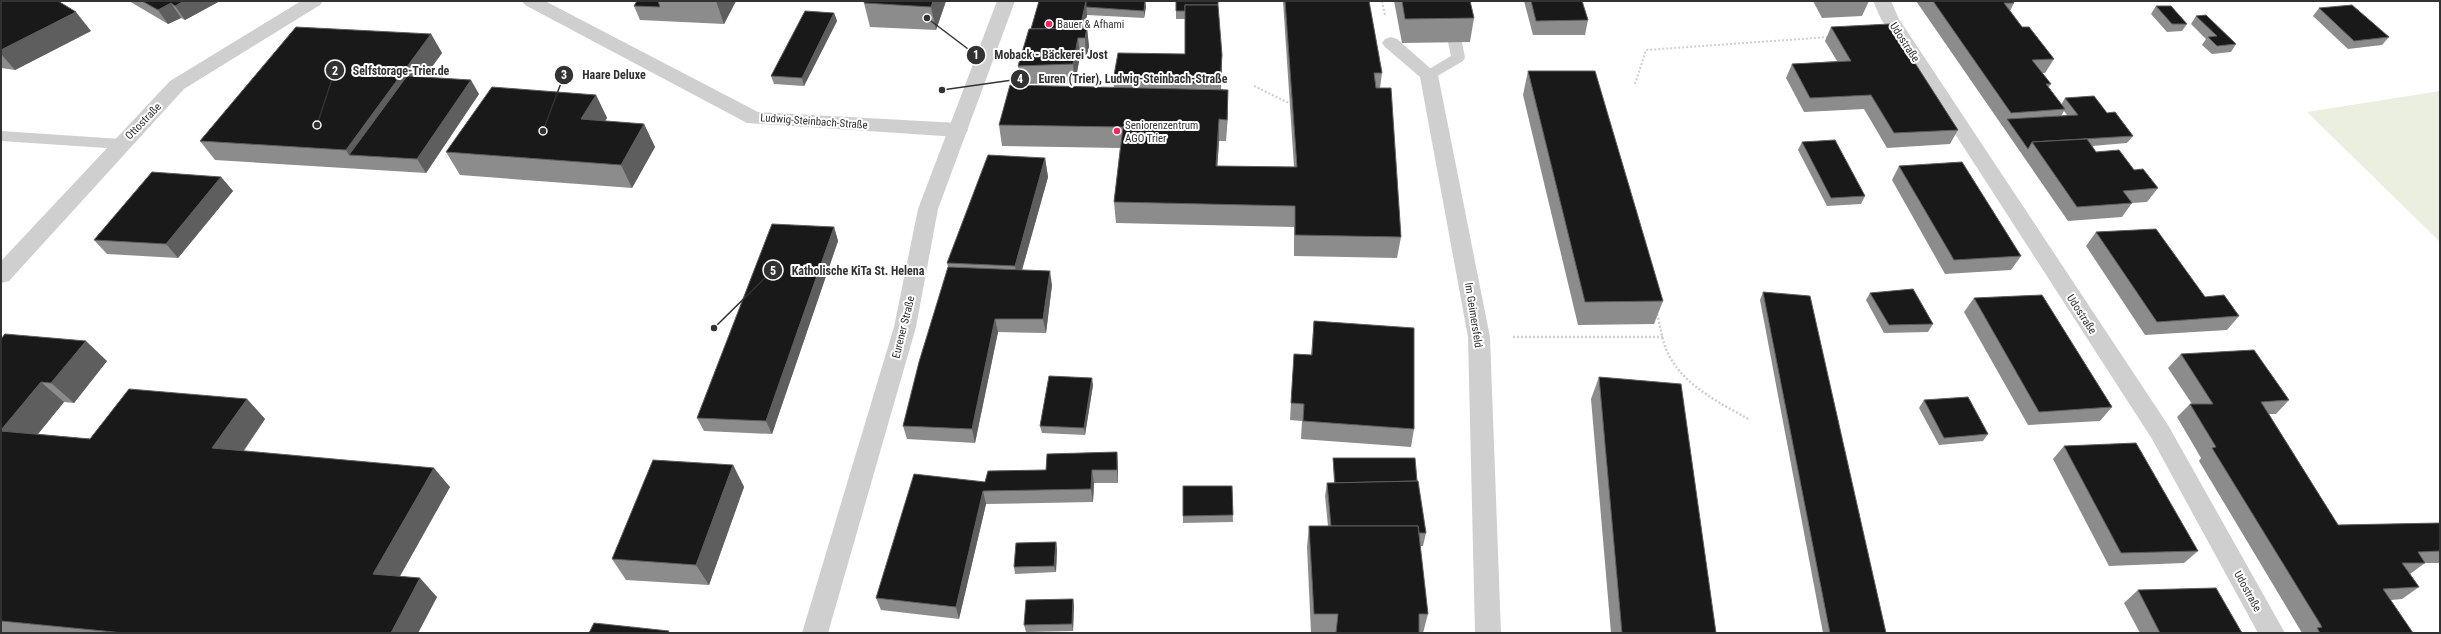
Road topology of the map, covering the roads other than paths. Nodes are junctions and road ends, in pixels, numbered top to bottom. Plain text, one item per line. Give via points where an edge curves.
1 (314, 1) edge
2 (531, 1) edge
3 (1006, 1) edge
4 (1882, 1) edge
5 (1454, 42) edge
6 (1391, 43) dead end
7 (1429, 75) junction
8 (958, 130) junction
9 (1, 136) edge
10 (121, 144) junction
11 (1, 275) edge
12 (816, 633) edge
13 (1488, 633) edge
14 (2272, 633) edge

1 - 10 street, Ottostraße via 177,85
2 - 8 street, Ludwig-Steinbach-Straße via 754,118
3 - 8 street, Eurener Straße
4 - 14 street, Udostraße via 1890,19 2160,432
5 - 7 lane via 1458,58
6 - 7 street
7 - 13 street, Im Geimersfeld via 1479,336
8 - 12 street, Eurener Straße via 928,209 905,327
9 - 10 lane
10 - 11 street, Ottostraße

